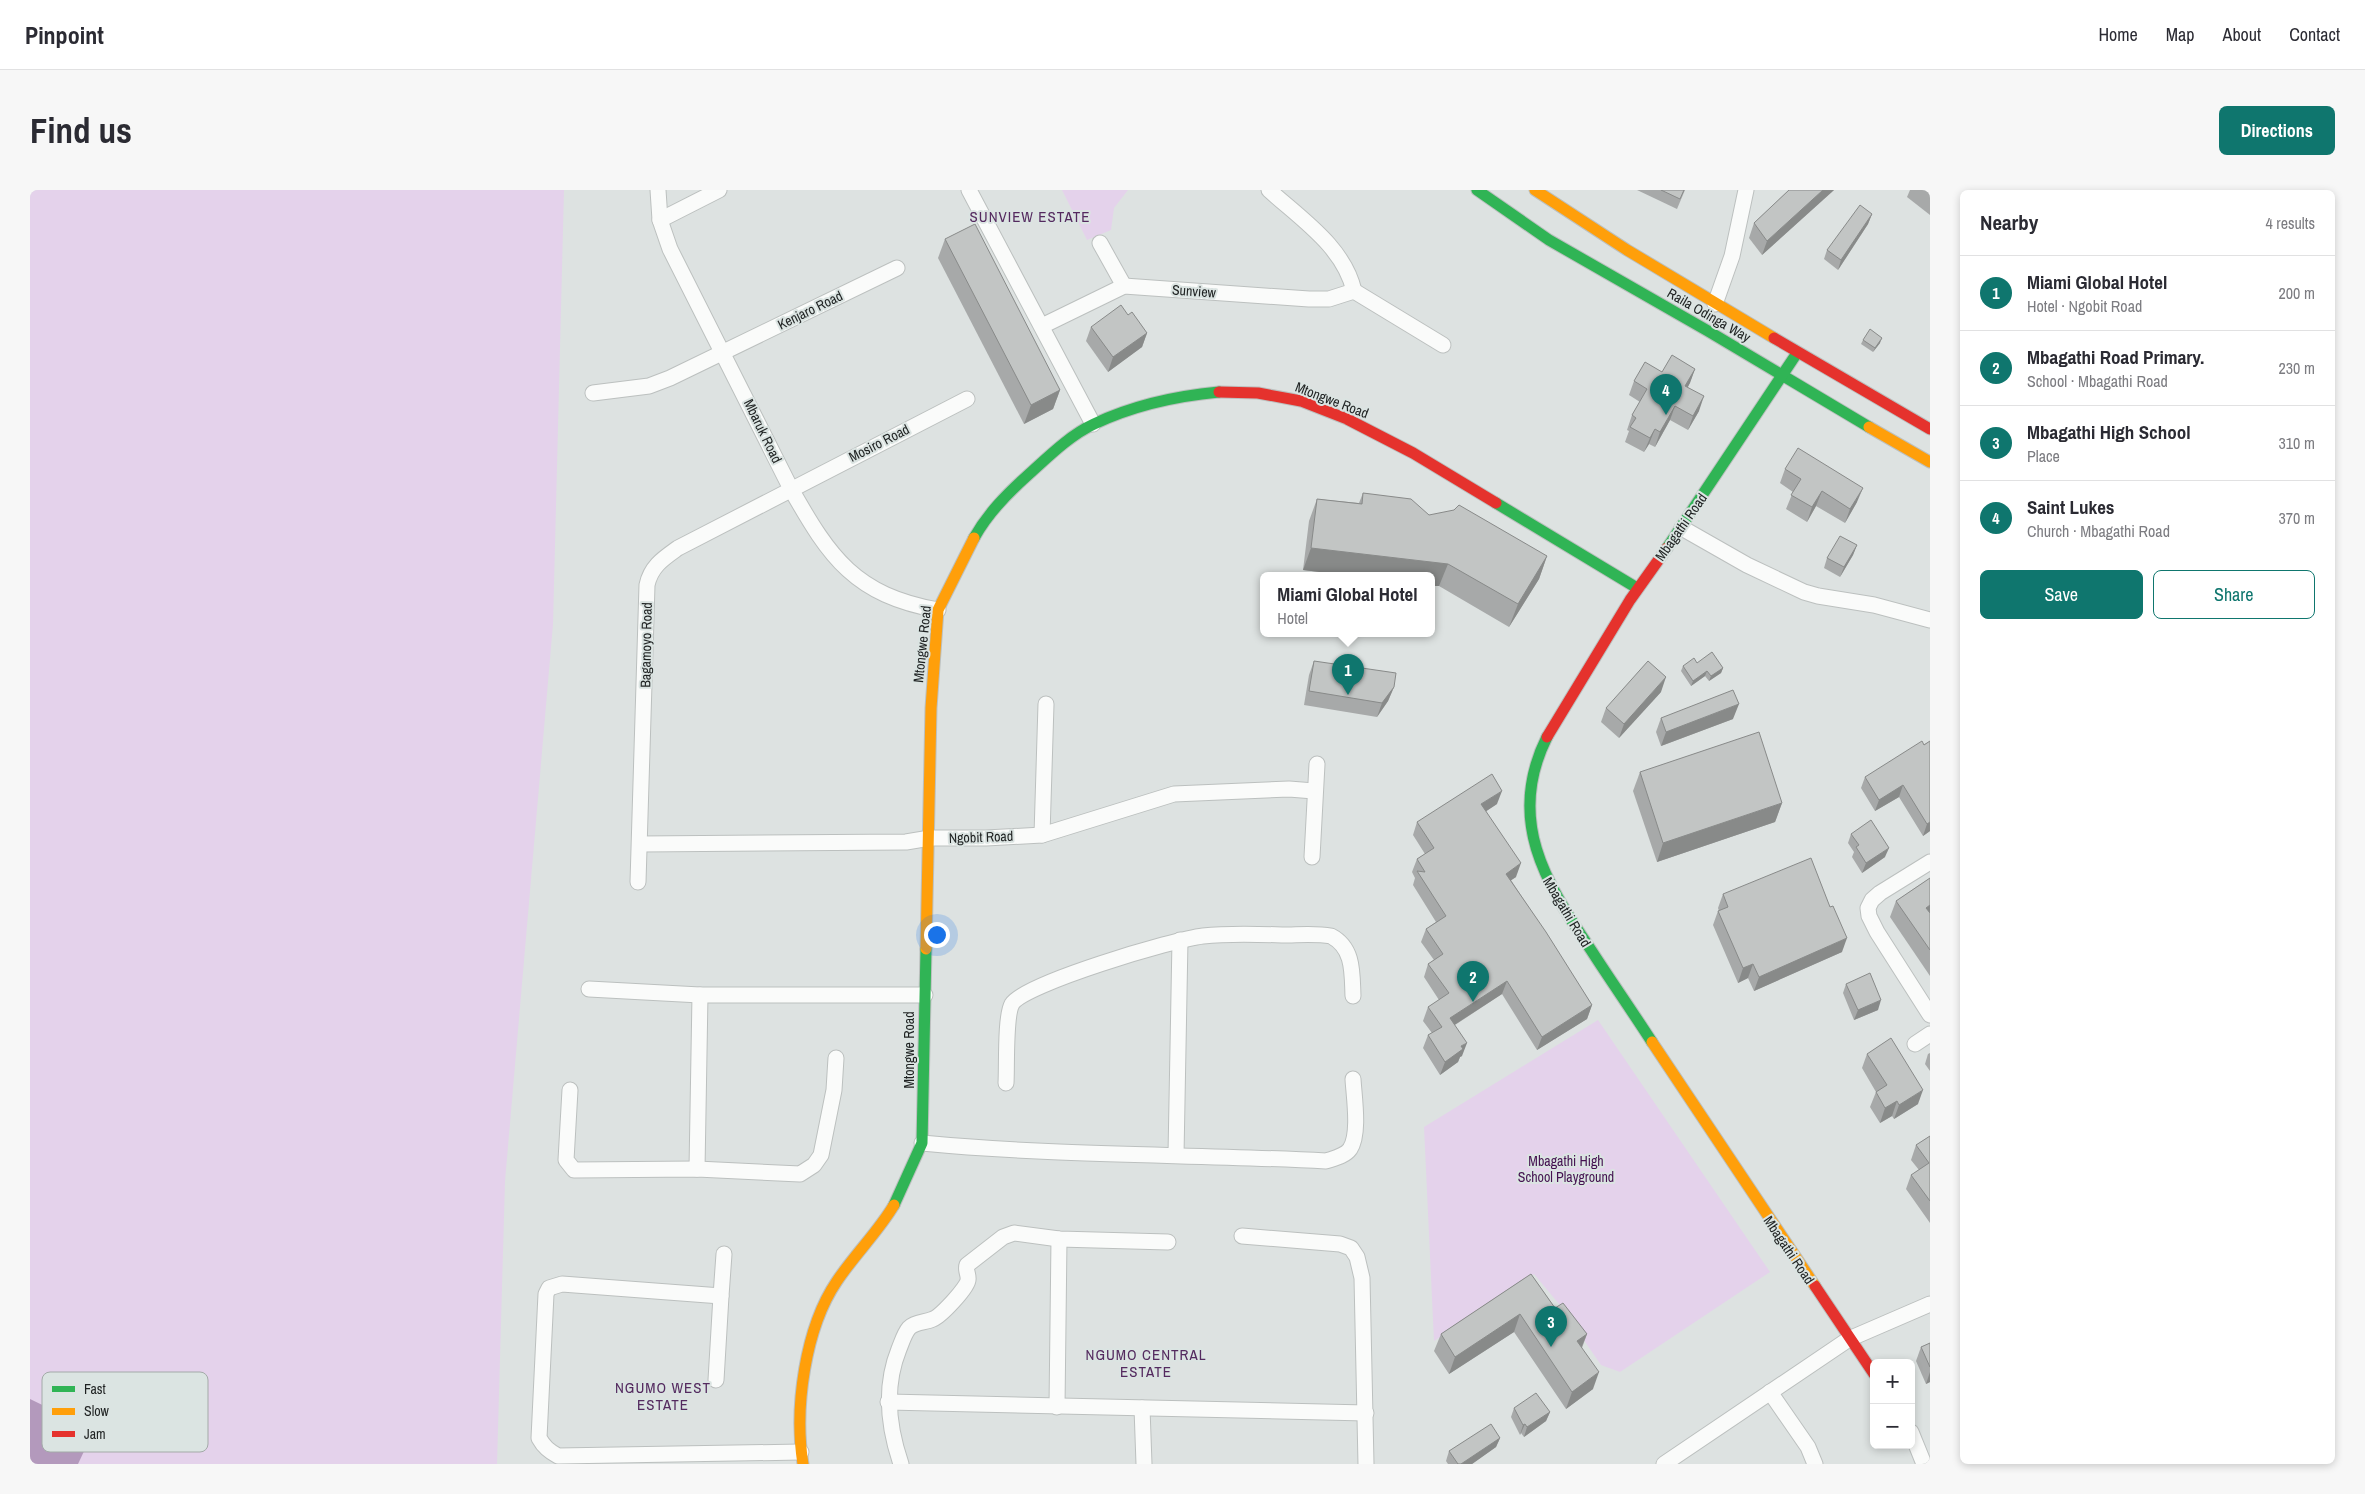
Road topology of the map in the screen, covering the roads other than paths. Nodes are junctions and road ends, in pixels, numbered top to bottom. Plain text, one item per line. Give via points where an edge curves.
1 (658, 190) edge
2 (719, 190) edge
3 (969, 190) edge
4 (1269, 190) edge
5 (1477, 190) edge
6 (1535, 190) edge
7 (1746, 190) edge
8 (660, 220) junction
9 (1100, 243) dead end
10 (897, 268) dead end
11 (1124, 286) junction
12 (1354, 291) junction
13 (1715, 304) junction
14 (1042, 326) junction
15 (1443, 346) dead end
16 (1797, 353) junction
17 (723, 354) junction
18 (1782, 374) junction
19 (593, 393) dead end
20 (967, 398) dead end
21 (1092, 424) junction
22 (1930, 429) edge
23 (1930, 462) edge
24 (791, 489) junction
25 (1682, 528) junction
26 (1637, 588) junction
27 (938, 610) junction
28 (1930, 620) edge
29 (1046, 704) dead end
30 (1317, 764) dead end
31 (1314, 791) junction
32 (1042, 835) junction
33 (930, 838) junction
34 (641, 844) junction
35 (1312, 857) dead end
36 (1930, 862) edge
37 (638, 882) dead end
38 (1180, 940) junction
39 (589, 989) dead end
40 (700, 995) junction
41 (925, 995) junction
42 (1353, 996) dead end
43 (1930, 1015) edge
44 (1930, 1034) edge
45 (1915, 1044) dead end
46 (836, 1058) dead end
47 (1353, 1079) dead end
48 (1006, 1083) dead end
49 (570, 1090) dead end
50 (922, 1142) junction
51 (1176, 1155) junction
52 (697, 1169) junction
53 (1242, 1236) dead end
54 (1059, 1239) junction
55 (1168, 1242) dead end
56 (724, 1254) dead end
57 (721, 1296) junction
58 (1930, 1304) edge
59 (1849, 1339) junction
60 (1870, 1368) edge
61 (716, 1380) dead end
62 (1770, 1392) junction
63 (888, 1402) junction
64 (1057, 1407) junction
65 (1142, 1408) junction
66 (1366, 1413) junction
67 (1915, 1442) edge
68 (802, 1458) edge
69 (584, 1460) edge
70 (901, 1464) edge
71 (1144, 1464) edge
72 (1366, 1464) edge
73 (1664, 1464) edge
74 (1815, 1464) edge
75 (1924, 1464) edge

1 - 8 street, Mbaruk Road
2 - 8 street
3 - 14 street
4 - 12 street via 1337,252 1348,269
5 - 18 street, Raila Odinga Way via 1555,246
6 - 13 street, Raila Odinga Way
7 - 13 street via 1732,256
8 - 17 street, Mbaruk Road via 670,249
9 - 11 street
10 - 17 street, Kenjaro Road
11 - 12 street, Sunview via 1309,299 1329,299
11 - 14 street
12 - 15 street
13 - 16 street, Raila Odinga Way
14 - 21 street
16 - 18 street, Mbagathi Road
16 - 22 street, Raila Odinga Way
17 - 19 street, Kenjaro Road via 648,386
17 - 24 street, Mbaruk Road
18 - 23 street, Raila Odinga Way
18 - 25 street, Mbagathi Road
20 - 24 street, Mosiro Road
21 - 26 street, Mtongwe Road via 1181,396 1258,393 1300,401 1347,419 1413,453
21 - 27 street, Mtongwe Road via 1028,474 981,525
24 - 27 street, Mbaruk Road via 813,527 842,565 866,584 900,602
24 - 34 street, Bagamoyo Road via 678,548 659,561 650,575
25 - 26 street, Mbagathi Road
25 - 28 street via 1747,565 1804,592
26 - 59 street, Mbagathi Road via 1546,739 1531,784 1532,842 1548,883 1574,925
27 - 33 street, Mtongwe Road via 931,708
29 - 32 street
30 - 31 street
31 - 32 street, Ngobit Road via 1281,789 1174,794
31 - 35 street
32 - 33 street, Ngobit Road
33 - 34 street, Ngobit Road via 906,842
33 - 41 street, Mtongwe Road
34 - 37 street, Bagamoyo Road
36 - 43 street via 1880,893 1868,908 1877,932
38 - 42 street via 1237,934 1331,936 1344,944 1348,953
38 - 48 street via 1020,995 1011,1004
38 - 51 street
39 - 40 street
40 - 41 street
40 - 52 street
41 - 50 street, Mtongwe Road
44 - 45 street
46 - 52 street via 834,1090 821,1155 807,1171 800,1174
47 - 51 street via 1356,1138 1350,1150 1340,1157 1326,1161
49 - 52 street via 566,1160 574,1170
50 - 51 street via 1056,1152
50 - 68 street, Mtongwe Road via 907,1181 888,1215 830,1290 816,1322 804,1372
53 - 66 street via 1340,1244 1351,1248 1357,1257 1362,1278
54 - 55 street
54 - 63 street via 1014,1233 1003,1237 967,1265 967,1283 945,1309 935,1318 913,1325 906,1332 898,1352
54 - 64 street
56 - 57 street
57 - 61 street
57 - 69 street via 562,1284 549,1288 546,1294 539,1438 558,1456
58 - 59 street
59 - 60 street, Mbagathi Road
59 - 62 street
62 - 73 street
62 - 74 street via 1808,1447
63 - 64 street
63 - 70 street
64 - 65 street
65 - 66 street
65 - 71 street
66 - 72 street
67 - 75 street
68 - 69 street

